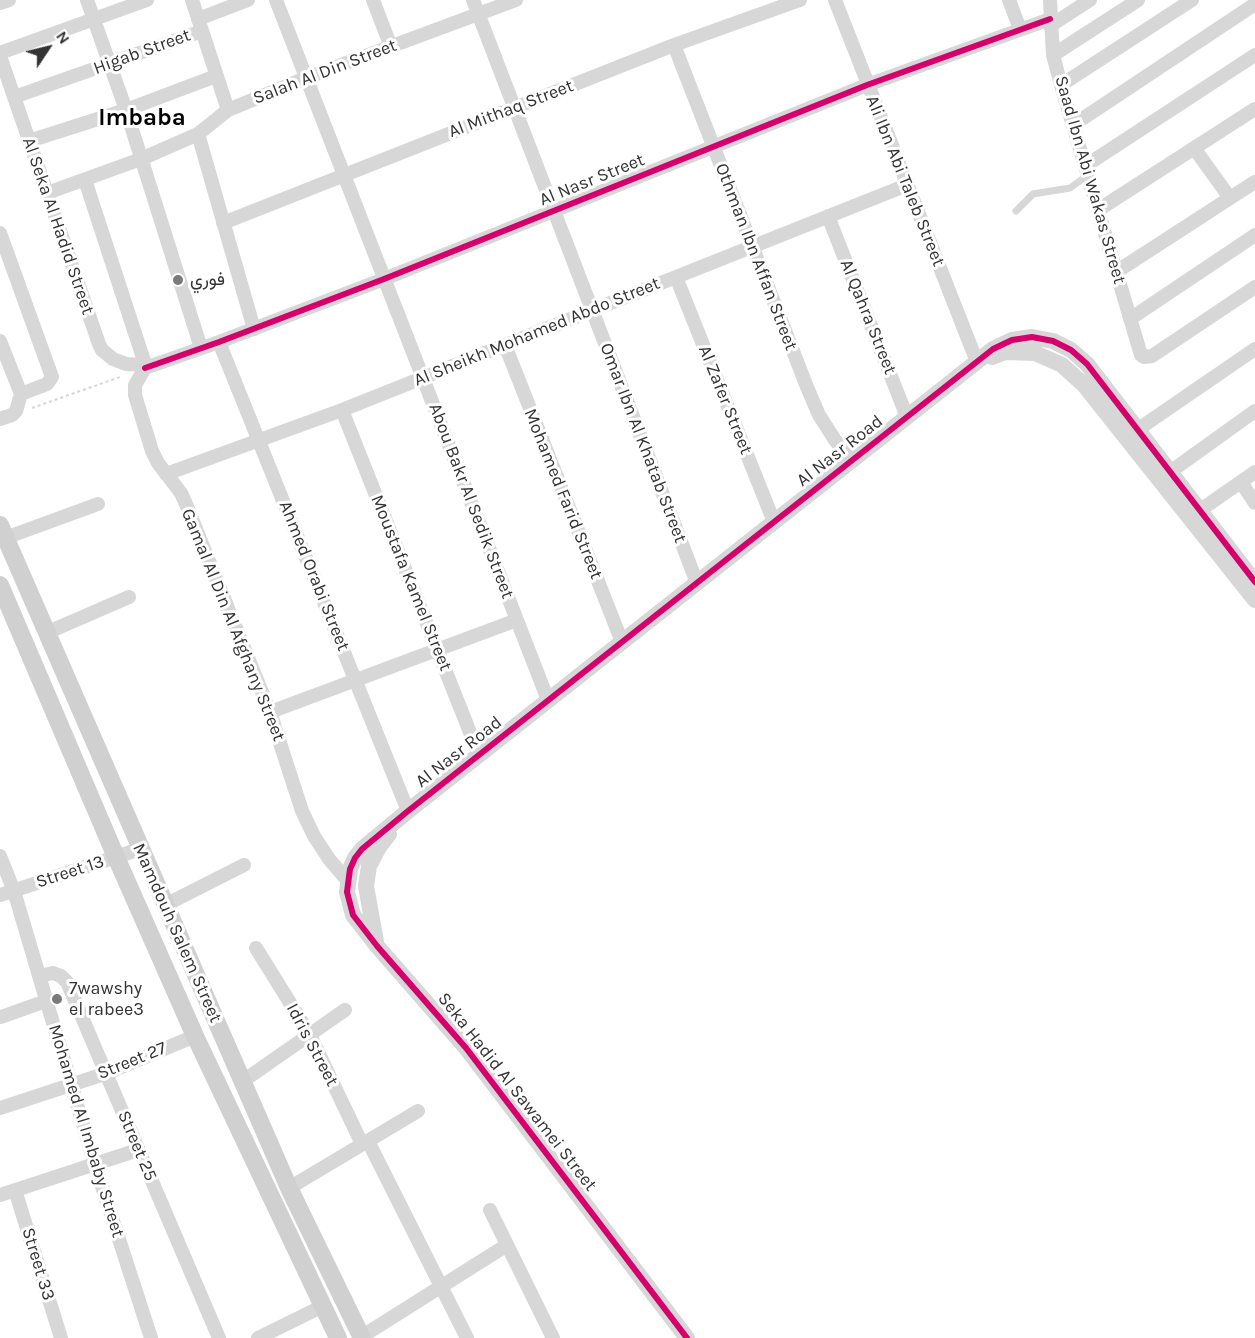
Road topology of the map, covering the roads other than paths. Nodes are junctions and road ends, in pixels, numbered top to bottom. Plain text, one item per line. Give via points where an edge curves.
1 (9, 0) edge
2 (87, 0) edge
3 (147, 0) edge
4 (192, 0) edge
5 (248, 0) edge
6 (276, 0) edge
7 (373, 0) edge
8 (473, 0) edge
9 (516, 0) edge
10 (800, 0) edge
11 (835, 0) edge
12 (1009, 0) edge
13 (1050, 0) edge
14 (1090, 0) edge
15 (1138, 0) edge
16 (1192, 0) edge
17 (0, 3) edge
18 (1255, 4) edge
19 (478, 14) junction
20 (94, 19) junction
21 (1050, 22) junction
22 (200, 25) junction
23 (1020, 29) junction
24 (674, 45) junction
25 (391, 47) junction
26 (0, 54) edge
27 (1053, 54) junction
28 (1255, 55) edge
29 (110, 64) junction
30 (216, 76) junction
31 (306, 78) junction
32 (867, 85) junction
33 (1061, 86) junction
34 (14, 97) junction
35 (514, 108) junction
36 (1255, 109) edge
37 (126, 110) junction
38 (228, 110) junction
39 (1073, 125) junction
40 (198, 134) junction
41 (29, 141) junction
42 (714, 147) junction
43 (1194, 148) junction
44 (141, 159) junction
45 (1086, 170) junction
46 (344, 175) junction
47 (85, 180) junction
48 (1255, 182) edge
49 (907, 184) junction
50 (47, 193) junction
51 (1230, 198) junction
52 (1098, 210) junction
53 (1016, 211) dead end
54 (554, 212) junction
55 (828, 216) junction
56 (223, 223) junction
57 (0, 233) edge
58 (1255, 235) edge
59 (752, 246) junction
60 (1116, 272) junction
61 (676, 277) junction
62 (384, 279) junction
63 (1255, 287) edge
64 (592, 310) junction
65 (1130, 319) junction
66 (254, 328) junction
67 (0, 341) edge
68 (219, 342) junction
69 (505, 345) junction
70 (201, 348) junction
71 (1255, 349) edge
72 (977, 362) junction
73 (146, 367) junction
74 (423, 378) junction
75 (21, 394) junction
76 (342, 410) junction
77 (1255, 411) edge
78 (907, 417) junction
79 (0, 419) edge
80 (1137, 430) junction
81 (259, 440) junction
82 (851, 461) junction
83 (1170, 472) junction
84 (1255, 472) edge
85 (166, 474) junction
86 (1241, 482) junction
87 (1255, 503) edge
88 (98, 504) dead end
89 (1200, 511) junction
90 (774, 522) junction
91 (3, 532) edge
92 (1255, 582) edge
93 (697, 583) junction
94 (0, 585) edge
95 (129, 597) dead end
96 (1255, 600) edge
97 (517, 620) junction
98 (45, 633) junction
99 (622, 642) junction
100 (437, 649) junction
101 (56, 656) junction
102 (33, 665) junction
103 (355, 680) junction
104 (548, 700) junction
105 (270, 712) junction
106 (479, 755) junction
107 (408, 811) junction
108 (140, 849) junction
109 (0, 856) edge
110 (116, 857) junction
111 (244, 865) dead end
112 (347, 880) junction
113 (7, 893) edge
114 (165, 905) junction
115 (377, 946) junction
116 (256, 948) dead end
117 (39, 976) junction
118 (46, 1001) junction
119 (345, 1010) dead end
120 (1, 1017) edge
121 (310, 1035) junction
122 (195, 1036) junction
123 (106, 1073) junction
124 (243, 1081) junction
125 (70, 1085) junction
126 (0, 1108) edge
127 (418, 1111) dead end
128 (365, 1143) junction
129 (138, 1150) junction
130 (95, 1165) junction
131 (289, 1188) junction
132 (15, 1190) junction
133 (0, 1195) edge
134 (490, 1210) dead end
135 (507, 1245) junction
136 (441, 1286) junction
137 (321, 1307) junction
138 (61, 1338) edge
139 (151, 1338) edge
140 (219, 1338) edge
141 (258, 1338) edge
142 (338, 1338) edge
143 (362, 1338) edge
144 (467, 1338) edge
145 (553, 1338) edge
146 (687, 1338) edge

1 - 17 street
2 - 20 street
3 - 20 street
4 - 22 street
5 - 22 street, Higab Street
6 - 31 street, Abou Bakr Al Sedik Street
7 - 25 street
8 - 19 street, Omar Ibn Al Khatab Street
9 - 19 street, Salah Al Din Street
10 - 24 street, Al Mithaq Street
11 - 32 street, Ali Ibn Abi Taleb Street
12 - 23 street
13 - 21 street, Saad Ibn Abi Wakas Street
14 - 21 street, Al Nasr Street
15 - 27 street
16 - 33 street
18 - 39 street
19 - 25 street, Salah Al Din Street
19 - 35 street, Omar Ibn Al Khatab Street
20 - 26 street
20 - 29 street
21 - 23 street, Al Nasr Street
21 - 27 street, Saad Ibn Abi Wakas Street
22 - 29 street, Higab Street
22 - 30 street
23 - 32 street, Al Nasr Street
24 - 35 street, Al Mithaq Street
24 - 42 street, Othman Ibn Affan Street
25 - 31 street, Salah Al Din Street
26 - 34 street, Al Seka Al Hadid Street
27 - 33 street, Saad Ibn Abi Wakas Street
28 - 45 street
29 - 34 street, Higab Street
29 - 37 street
30 - 37 street
30 - 38 street
31 - 38 street, Salah Al Din Street
31 - 46 street, Abou Bakr Al Sedik Street
32 - 42 street, Al Nasr Street
32 - 49 street, Ali Ibn Abi Taleb Street
33 - 39 street, Saad Ibn Abi Wakas Street
34 - 41 street, Al Seka Al Hadid Street
35 - 46 street, Al Mithaq Street
35 - 54 street, Omar Ibn Al Khatab Street
36 - 43 street
37 - 41 street
37 - 44 street
38 - 40 street, Salah Al Din Street
39 - 45 street, Saad Ibn Abi Wakas Street
40 - 44 street, Salah Al Din Street
40 - 56 street
41 - 50 street, Al Seka Al Hadid Street
42 - 54 street, Al Nasr Street
42 - 59 street, Othman Ibn Affan Street
43 - 51 street
43 - 52 street
44 - 47 street, Salah Al Din Street
44 - 70 street
45 - 52 street, Saad Ibn Abi Wakas Street
45 - 53 lane via 1071,188 1033,194
46 - 56 street, Al Mithaq Street
46 - 62 street, Abou Bakr Al Sedik Street
47 - 50 street, Salah Al Din Street
47 - 73 street
48 - 51 street
49 - 55 street, Al Sheikh Mohamed Abdo Street
49 - 72 street, Ali Ibn Abi Taleb Street
50 - 73 street, Al Seka Al Hadid Street via 102,350 119,362
51 - 60 street
52 - 60 street, Saad Ibn Abi Wakas Street
54 - 62 street, Al Nasr Street
54 - 64 street, Omar Ibn Al Khatab Street
55 - 59 street, Al Sheikh Mohamed Abdo Street
55 - 78 street, Al Qahra Street
56 - 66 street
57 - 75 street via 52,377 47,384
58 - 65 street
59 - 61 street, Al Sheikh Mohamed Abdo Street
59 - 82 street, Othman Ibn Affan Street via 819,415
60 - 65 street, Saad Ibn Abi Wakas Street
61 - 64 street, Al Sheikh Mohamed Abdo Street
61 - 90 street, Al Zafer Street
62 - 66 street, Al Nasr Street
62 - 74 street, Abou Bakr Al Sedik Street
63 - 65 street, Saad Ibn Abi Wakas Street via 1152,356 1144,357 1140,351
64 - 69 street, Al Sheikh Mohamed Abdo Street
64 - 93 street, Omar Ibn Al Khatab Street
66 - 68 street, Al Nasr Street
67 - 75 street
68 - 70 street, Al Nasr Street
68 - 81 street, Ahmed Orabi Street
69 - 74 street, Al Sheikh Mohamed Abdo Street
69 - 99 street, Mohamed Farid Street
70 - 73 street, Al Nasr Street
71 - 80 street
72 - 78 street, Al Nasr Road
72 - 80 street, Al Nasr Road via 1012,340 1053,341 1087,364
72 - 96 street, Al Nasr Road via 1005,352 1035,353 1062,365 1084,385
73 - 85 street, Gamal Al Din Al Afghany Street via 135,385 135,395 152,451
74 - 76 street, Al Sheikh Mohamed Abdo Street
74 - 97 street, Abou Bakr Al Sedik Street
75 - 79 street via 16,411
76 - 81 street, Al Sheikh Mohamed Abdo Street
76 - 100 street, Moustafa Kamel Street
77 - 83 street
78 - 82 street, Al Nasr Road
80 - 83 street, Al Nasr Road
81 - 85 street, Al Sheikh Mohamed Abdo Street
81 - 103 street, Ahmed Orabi Street
82 - 90 street, Al Nasr Road
83 - 89 street, Al Nasr Road
84 - 86 street
85 - 105 street, Gamal Al Din Al Afghany Street via 186,504
86 - 87 street
86 - 89 street
88 - 91 street
89 - 92 street, Al Nasr Road
90 - 93 street, Al Nasr Road
91 - 98 main road, Mamdouh Salem Street
93 - 99 street, Al Nasr Road
94 - 102 main road, Mamdouh Salem Street
95 - 98 street
97 - 100 street
97 - 104 street, Abou Bakr Al Sedik Street
98 - 101 main road, Mamdouh Salem Street
99 - 104 street, Al Nasr Road
100 - 103 street
100 - 106 street, Moustafa Kamel Street
101 - 102 main road
101 - 108 main road, Mamdouh Salem Street
102 - 110 main road, Mamdouh Salem Street
103 - 105 street
103 - 107 street, Ahmed Orabi Street
104 - 106 street, Al Nasr Road
105 - 112 street, Gamal Al Din Al Afghany Street via 302,811 329,859
106 - 107 street, Al Nasr Road
107 - 112 street via 362,849
107 - 115 street via 369,866 366,886
108 - 110 street, Street 13
108 - 114 main road, Mamdouh Salem Street
109 - 113 street, Mohamed Al Imbaby Street
110 - 113 street, Street 13
110 - 122 main road, Mamdouh Salem Street
111 - 114 street
112 - 115 street, Seka Hadid Al Sawamei Street via 346,892 353,915
113 - 117 street, Mohamed Al Imbaby Street
114 - 124 main road, Mamdouh Salem Street
115 - 146 street, Seka Hadid Al Sawamei Street via 466,1048
116 - 121 street, Idris Street
117 - 118 street, Mohamed Al Imbaby Street
117 - 123 street, Street 25 via 53,973 67,982
118 - 120 street
118 - 125 street, Mohamed Al Imbaby Street
119 - 121 street
121 - 124 street
121 - 128 street, Idris Street
122 - 123 street, Street 27
122 - 137 main road, Mamdouh Salem Street
123 - 125 street, Street 27
123 - 129 street, Street 25
124 - 131 main road, Mamdouh Salem Street
125 - 126 street, Street 27
125 - 130 street, Mohamed Al Imbaby Street
127 - 128 street
128 - 131 street
128 - 136 street, Idris Street
129 - 130 street
129 - 140 street, Street 25
130 - 132 street
130 - 139 street, Mohamed Al Imbaby Street
131 - 143 main road, Mamdouh Salem Street
132 - 133 street
132 - 138 street, Street 33
134 - 135 street
135 - 136 street
135 - 145 street
136 - 143 street
136 - 144 street, Idris Street
137 - 141 street
137 - 142 main road, Mamdouh Salem Street

